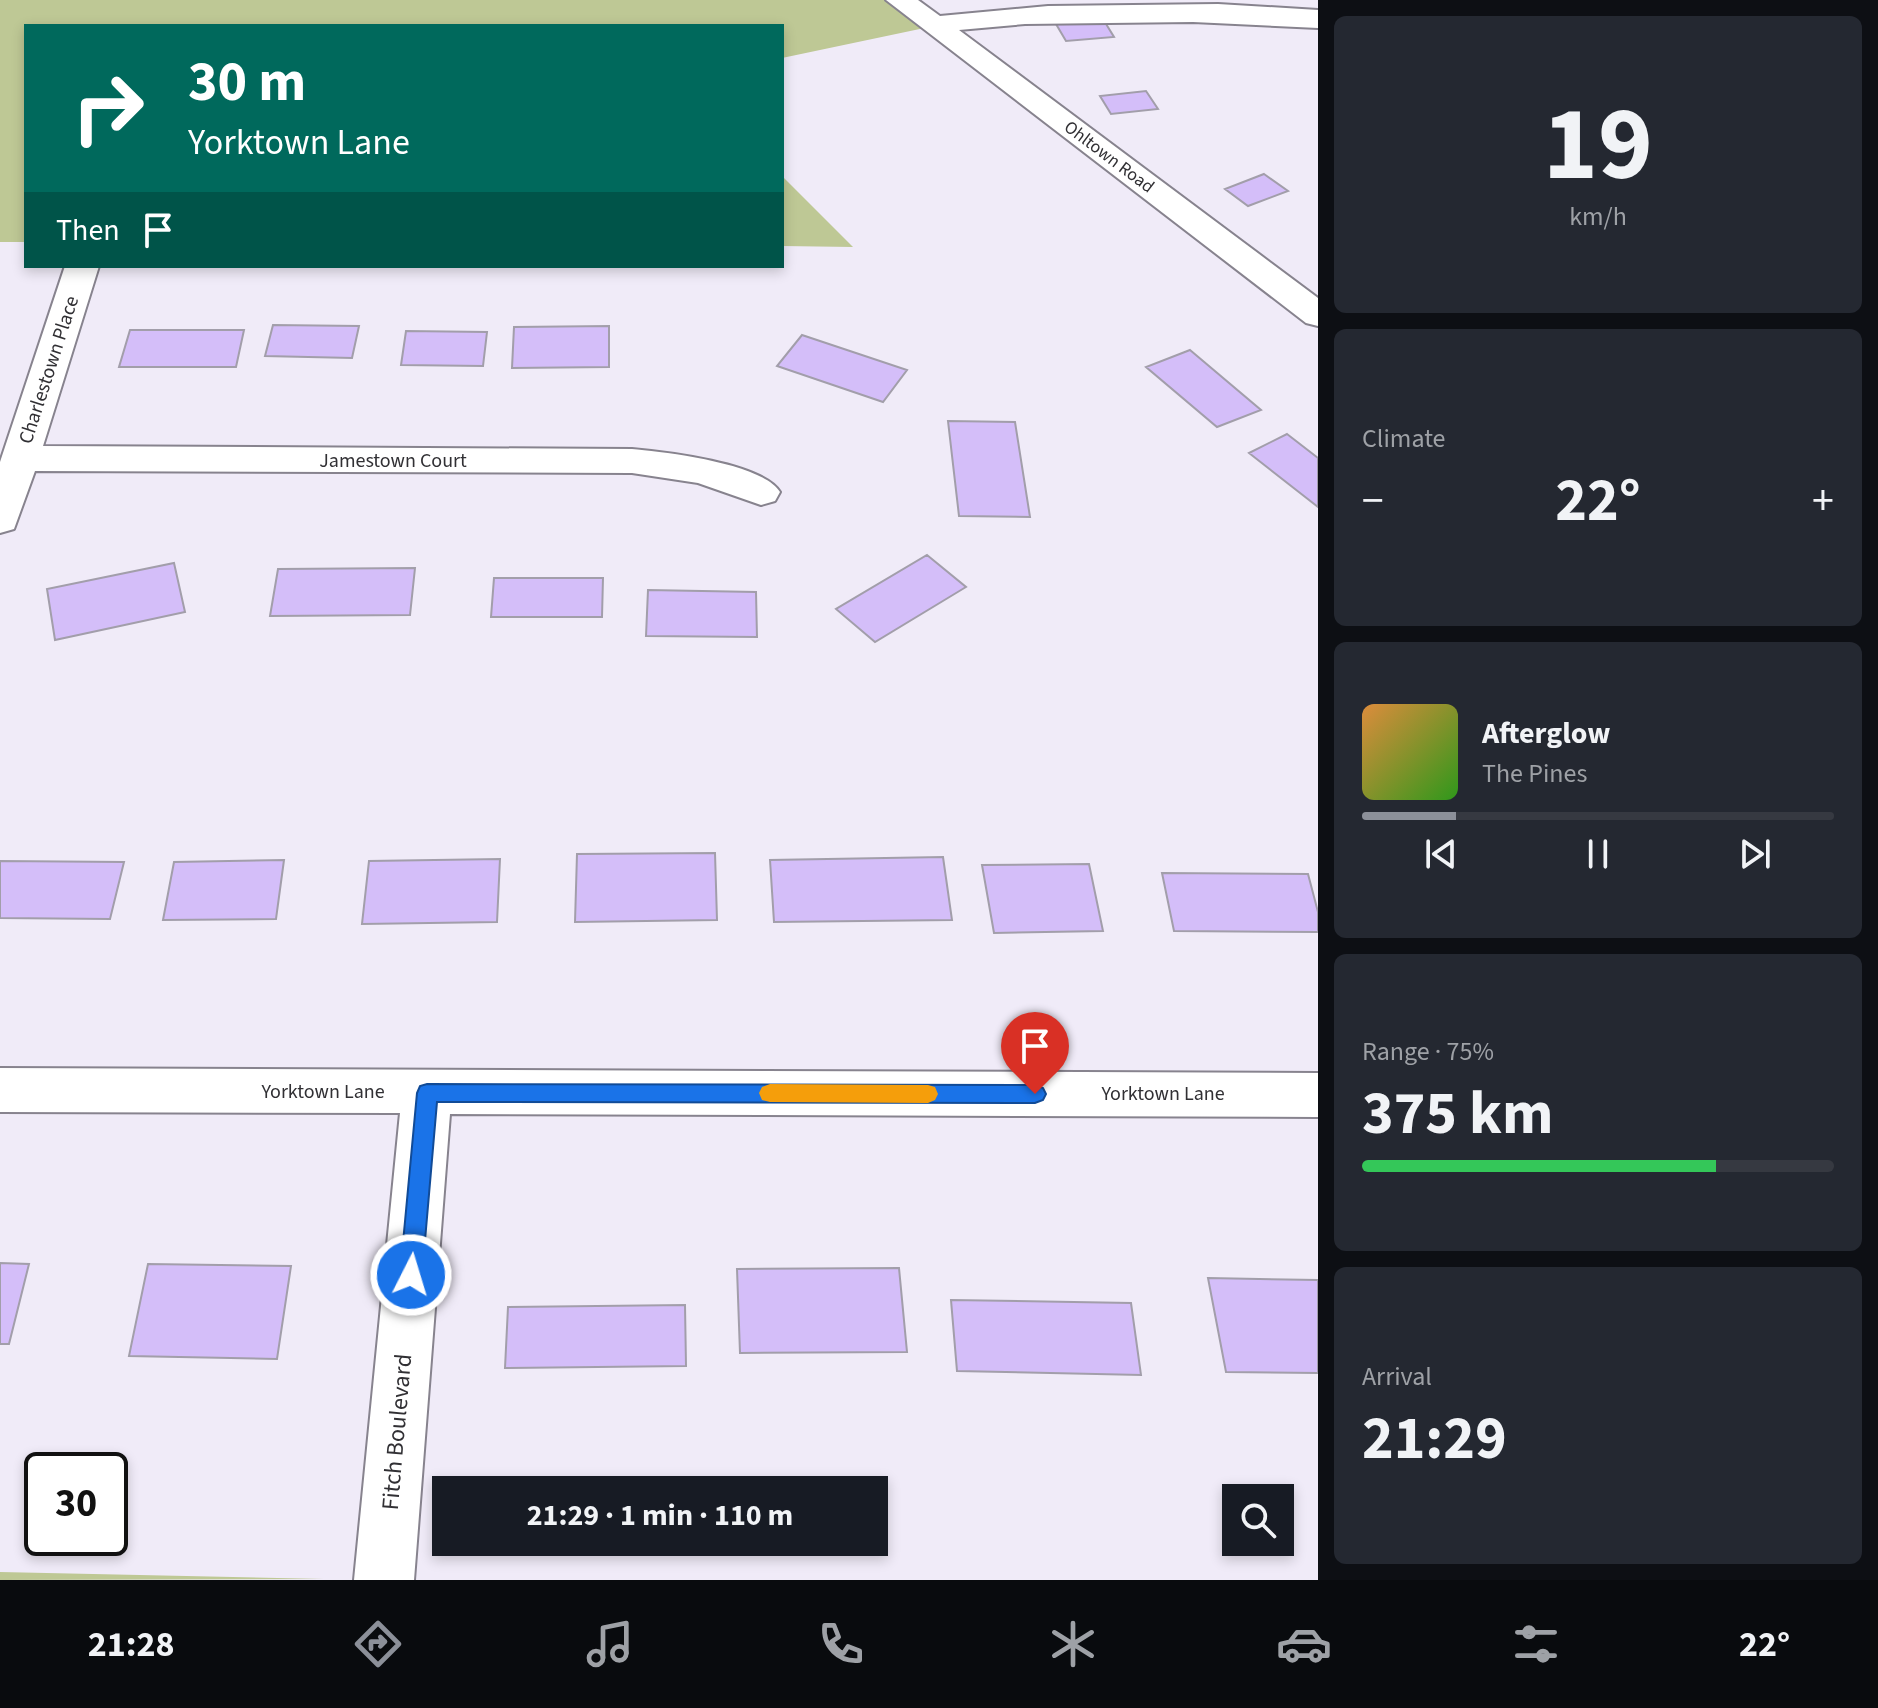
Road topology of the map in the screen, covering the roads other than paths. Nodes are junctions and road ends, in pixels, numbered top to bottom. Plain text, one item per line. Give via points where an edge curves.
1 (900, 0) edge
2 (1318, 19) edge
3 (934, 26) junction
4 (81, 268) edge
5 (1318, 315) edge
6 (21, 458) junction
7 (761, 492) dead end
8 (0, 520) edge
9 (0, 1090) edge
10 (427, 1093) junction
11 (1318, 1095) edge
12 (384, 1580) edge

1 - 3 street, Ohltown Road
2 - 3 street via 1252,14 1039,15
3 - 5 street, Ohltown Road
4 - 6 street, Charlestown Place
6 - 7 street, Jamestown Court via 632,461 720,474
6 - 8 street, Charlestown Place
9 - 10 street, Yorktown Lane
10 - 11 street, Yorktown Lane
10 - 12 street, Fitch Boulevard

